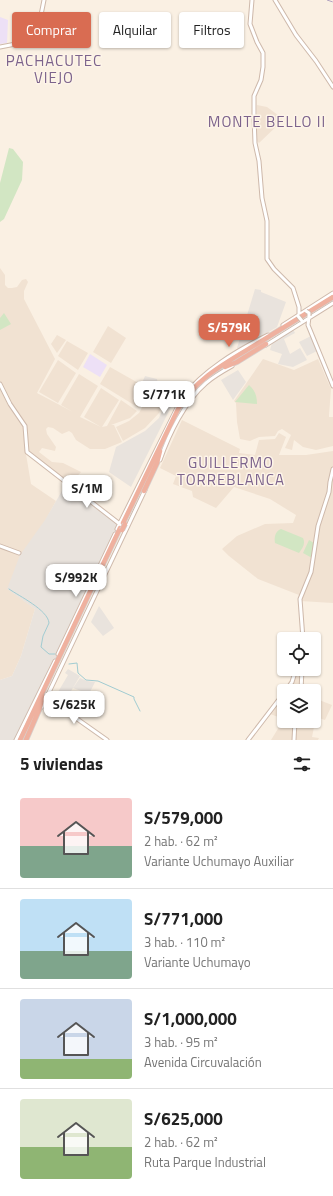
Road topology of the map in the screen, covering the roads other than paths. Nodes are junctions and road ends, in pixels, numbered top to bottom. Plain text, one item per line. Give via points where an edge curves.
1 (44, 0) edge
2 (252, 0) edge
3 (274, 0) edge
4 (0, 47) edge
5 (333, 87) edge
6 (333, 293) edge
7 (333, 298) edge
8 (333, 303) edge
9 (299, 307) junction
10 (306, 311) junction
11 (298, 316) junction
12 (309, 317) junction
13 (302, 321) junction
14 (308, 324) junction
15 (266, 336) junction
16 (266, 344) junction
17 (230, 361) junction
18 (225, 367) junction
19 (0, 384) edge
20 (333, 386) edge
21 (160, 451) junction
22 (333, 469) edge
23 (144, 491) junction
24 (123, 526) junction
25 (0, 546) edge
26 (19, 553) dead end
27 (302, 632) edge
28 (44, 699) junction
29 (277, 702) edge
30 (295, 728) edge
31 (20, 740) edge
32 (107, 740) edge
33 (248, 740) edge
34 (294, 740) edge

1 - 4 main road via 36,40
2 - 9 main road via 250,24 263,53 261,80 254,96 254,135 267,221 267,256 271,266 293,288
3 - 5 main road
6 - 10 main road
7 - 17 highway
7 - 18 highway
8 - 12 main road
9 - 10 main road
9 - 11 main road
10 - 11 main road
10 - 12 main road, bridge
11 - 13 main road, bridge
11 - 15 main road
12 - 13 main road
12 - 14 main road
13 - 14 main road
13 - 16 main road
14 - 20 main road
15 - 17 highway
15 - 24 main road via 206,373 192,385 179,402
16 - 18 highway
16 - 23 main road via 212,379 192,398 184,409
17 - 24 highway via 203,378 184,398
18 - 21 highway via 205,380 190,396
19 - 24 main road via 24,426 27,452
21 - 23 highway
21 - 24 highway
22 - 27 main road via 318,526 311,572 300,602
23 - 24 main road
24 - 28 highway
24 - 28 main road
24 - 31 main road
24 - 31 highway via 25,725
25 - 26 main road
28 - 31 highway
28 - 31 highway via 28,734
28 - 32 main road
29 - 33 main road
30 - 34 main road

